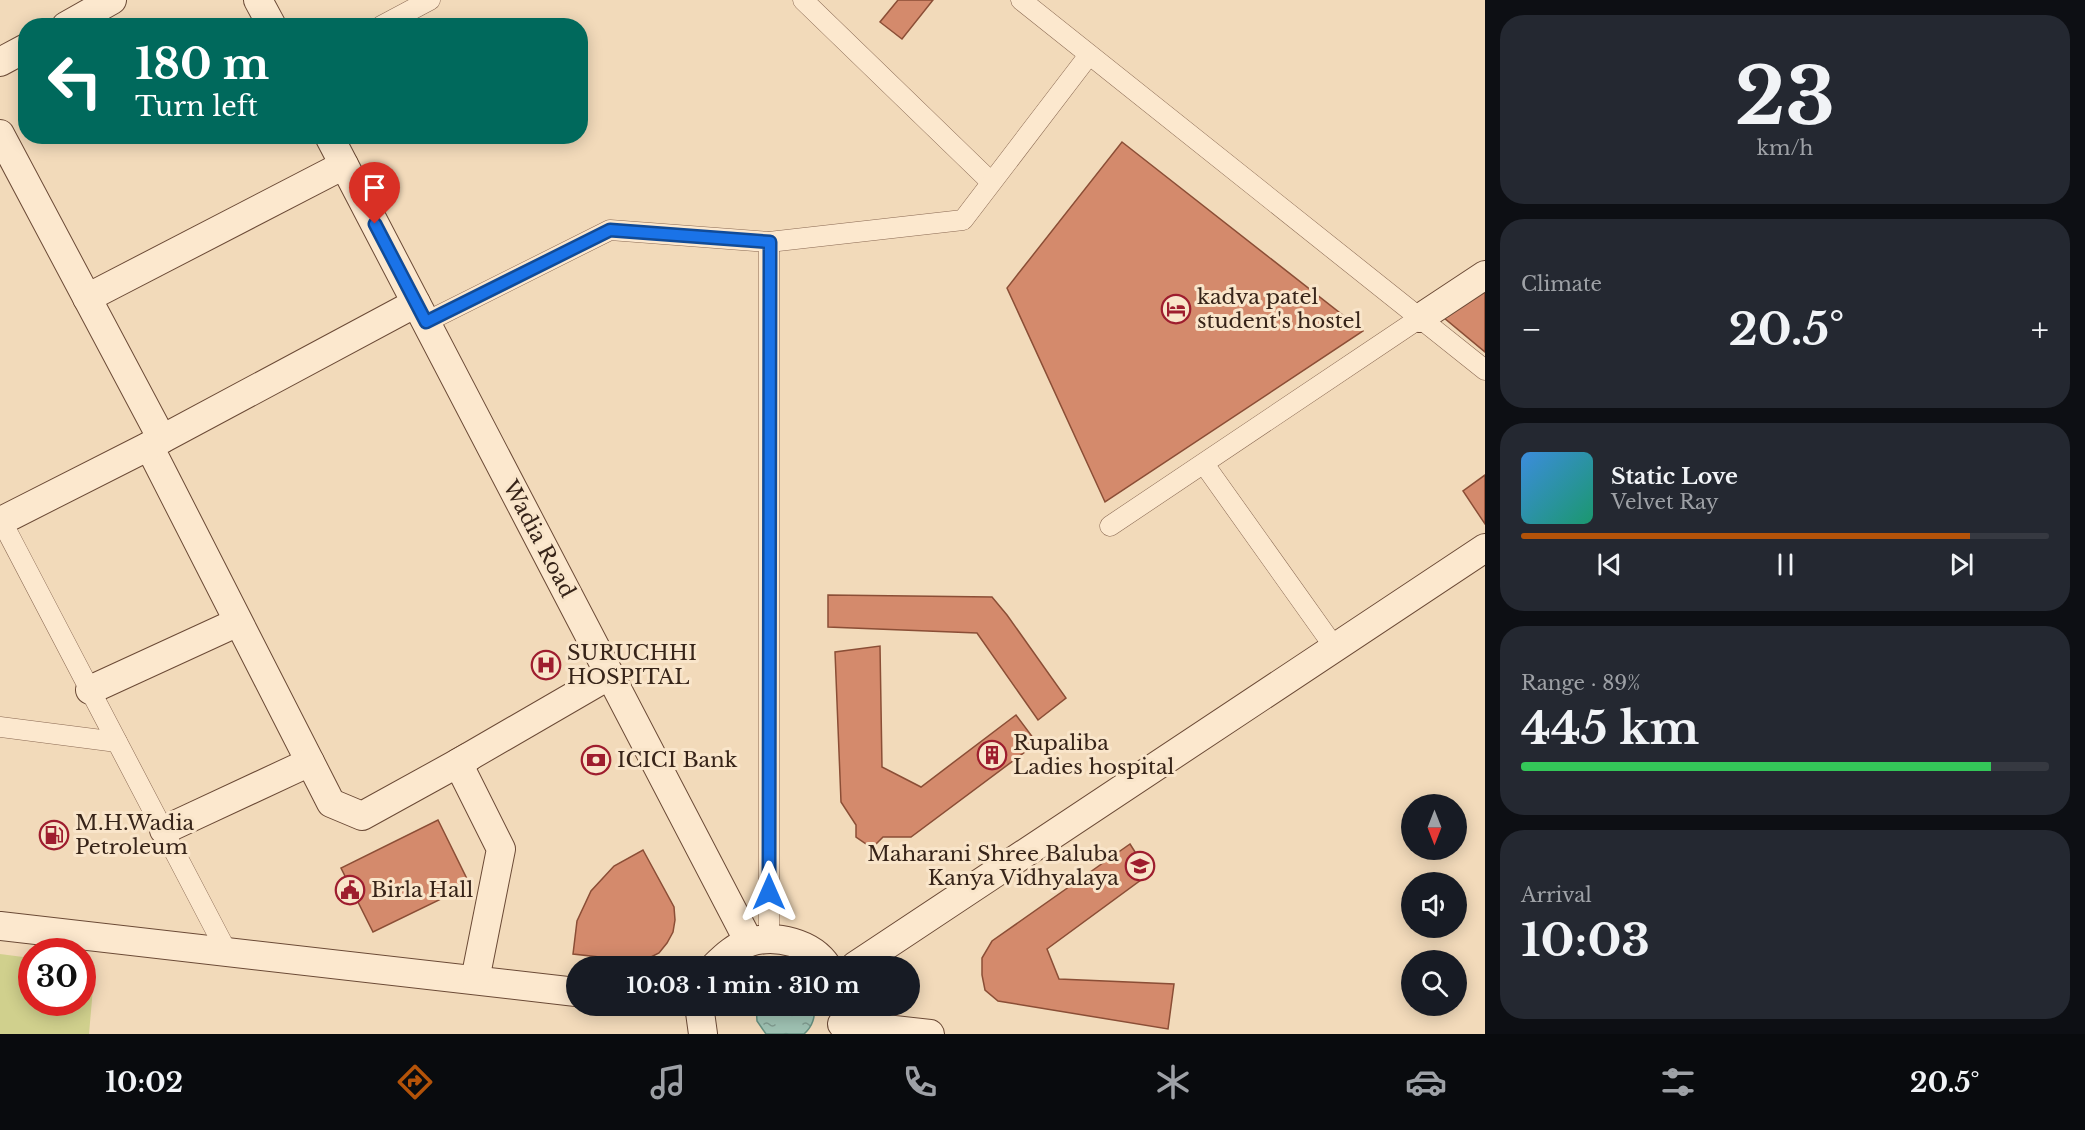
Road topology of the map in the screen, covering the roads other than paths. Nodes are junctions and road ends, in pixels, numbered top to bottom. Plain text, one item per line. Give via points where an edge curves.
1 (112, 0) edge
2 (258, 0) edge
3 (430, 0) edge
4 (803, 0) edge
5 (1021, 0) edge
6 (80, 18) edge
7 (268, 18) edge
8 (396, 18) edge
9 (18, 52) edge
10 (1089, 55) junction
11 (0, 62) edge
12 (0, 134) edge
13 (333, 144) edge
14 (344, 165) junction
15 (991, 182) junction
16 (770, 242) junction
17 (1485, 275) edge
18 (87, 298) junction
19 (421, 313) junction
20 (1420, 318) junction
21 (1485, 370) edge
22 (155, 442) junction
23 (1204, 465) junction
24 (1, 519) edge
25 (1110, 526) dead end
26 (1485, 548) edge
27 (238, 621) junction
28 (1335, 648) junction
29 (610, 675) junction
30 (90, 690) junction
31 (0, 727) edge
32 (117, 742) junction
33 (469, 757) junction
34 (310, 762) junction
35 (164, 830) junction
36 (0, 926) edge
37 (759, 940) junction
38 (227, 952) junction
39 (726, 956) edge
40 (816, 956) edge
41 (870, 956) edge
42 (475, 980) junction
43 (566, 991) edge
44 (699, 1016) edge
45 (842, 1021) edge
46 (703, 1034) edge
47 (930, 1034) edge

1 - 6 street
2 - 7 street
3 - 8 street
4 - 15 street
5 - 10 street
9 - 11 street
10 - 15 street
10 - 20 street
12 - 18 street
13 - 14 street, Wadia Road
14 - 18 street
14 - 19 street, Wadia Road
15 - 16 street via 963,220
16 - 19 street via 610,230
16 - 37 street
17 - 20 street
18 - 22 street
19 - 22 street
19 - 29 street, Wadia Road
20 - 21 street
20 - 23 street
22 - 24 street
22 - 27 street
23 - 25 street
23 - 28 street
24 - 30 street
26 - 28 street
27 - 30 street
27 - 34 street
28 - 41 street
29 - 33 street
29 - 37 street, Wadia Road
30 - 32 street
31 - 32 street
32 - 35 street
33 - 34 street via 362,816 331,803
33 - 42 street via 458,763 501,849
34 - 35 street
35 - 38 street
36 - 38 street
37 - 39 street
37 - 40 street via 790,941
38 - 42 street
42 - 43 street
44 - 46 street
45 - 47 street

